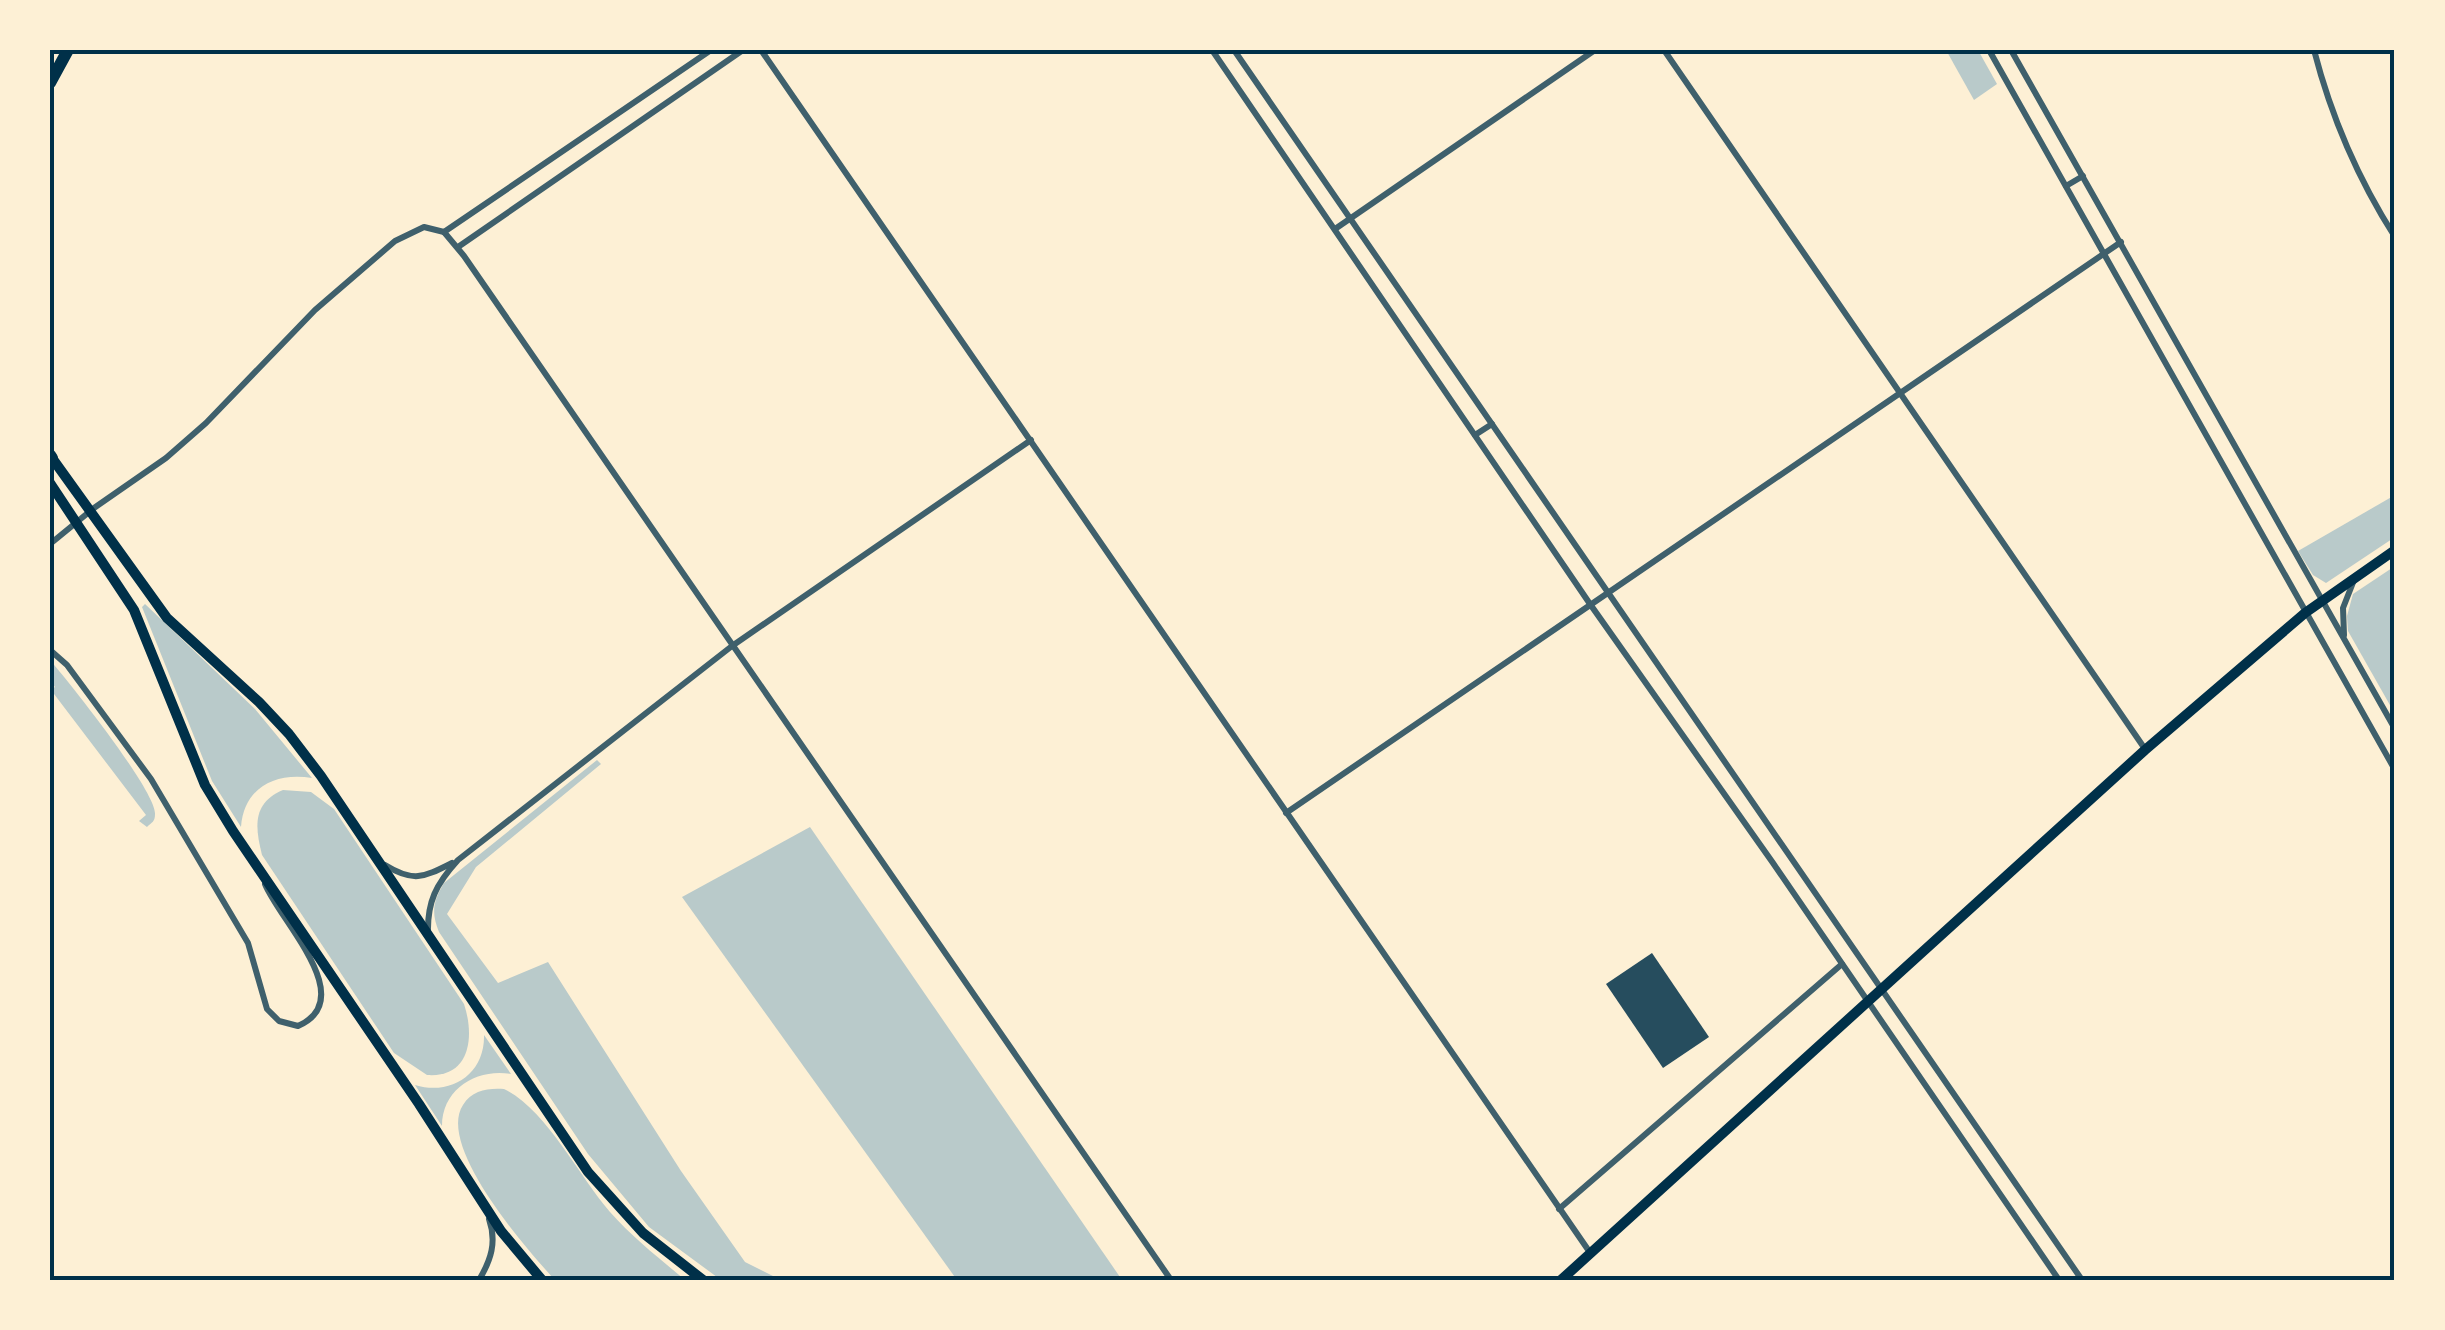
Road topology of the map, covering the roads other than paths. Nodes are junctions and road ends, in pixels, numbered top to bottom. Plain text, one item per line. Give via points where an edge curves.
1 (59, 50) edge
2 (68, 50) edge
3 (712, 50) edge
4 (743, 50) edge
5 (761, 50) edge
6 (1212, 50) edge
7 (1234, 50) edge
8 (1595, 50) edge
9 (1664, 50) edge
10 (1989, 50) edge
11 (2012, 50) edge
12 (2314, 50) edge
13 (50, 66) edge
14 (50, 84) edge
15 (1316, 168) junction
16 (2084, 176) junction
17 (1300, 178) junction
18 (2066, 186) junction
19 (1350, 218) junction
20 (1335, 228) junction
21 (444, 232) junction
22 (2395, 237) edge
23 (2120, 242) junction
24 (458, 247) junction
25 (2104, 253) junction
26 (1902, 391) junction
27 (1492, 424) junction
28 (1475, 435) junction
29 (1030, 440) junction
30 (51, 456) edge
31 (50, 483) edge
32 (52, 542) edge
33 (2395, 550) edge
34 (2356, 577) junction
35 (1607, 593) junction
36 (2321, 601) junction
37 (1590, 604) junction
38 (2306, 613) junction
39 (2346, 642) junction
40 (732, 646) junction
41 (50, 650) edge
42 (2395, 729) edge
43 (2146, 750) junction
44 (2395, 770) edge
45 (1286, 813) junction
46 (1789, 854) junction
47 (458, 860) junction
48 (378, 861) junction
49 (1772, 863) junction
50 (260, 869) junction
51 (428, 936) junction
52 (1842, 964) junction
53 (1882, 990) junction
54 (1868, 1003) junction
55 (478, 1195) junction
56 (1559, 1208) junction
57 (1590, 1254) junction
58 (478, 1280) edge
59 (542, 1280) edge
60 (702, 1280) edge
61 (1171, 1280) edge
62 (1561, 1280) edge
63 (2059, 1280) edge
64 (2082, 1280) edge

1 - 13 highway
2 - 14 highway
3 - 21 street
4 - 24 street
5 - 29 street
6 - 17 street
7 - 15 street
8 - 19 street
9 - 26 street
10 - 18 street
11 - 16 street
12 - 22 street via 2355,165
15 - 17 street
15 - 19 street
16 - 18 street
16 - 23 street
17 - 20 street
18 - 25 street
19 - 20 street
19 - 27 street
20 - 28 street
21 - 24 street
21 - 32 street via 424,227 395,241 326,300 206,423
23 - 25 street
23 - 36 street
24 - 40 street
25 - 26 street
25 - 38 street
26 - 35 street
26 - 43 street
27 - 28 street
27 - 35 street
28 - 37 street
29 - 40 street
29 - 45 street
30 - 48 main road via 167,618 289,734
31 - 50 main road via 134,610 205,784
33 - 34 main road
34 - 36 main road
34 - 39 street via 2343,608
35 - 37 street
35 - 46 street
36 - 38 main road
36 - 39 street
37 - 45 street
37 - 49 street
38 - 43 main road
38 - 44 street
39 - 42 street
40 - 47 street
40 - 61 street
41 - 50 street via 151,779 248,944 267,1009 298,1026 318,1013 320,980 272,902
43 - 53 main road
45 - 56 street
46 - 49 street
46 - 53 street
47 - 48 street via 418,878
47 - 51 street via 434,890
48 - 51 main road
49 - 52 street
50 - 55 main road
51 - 60 main road via 588,1172 643,1233
52 - 54 street
52 - 56 street
53 - 54 main road
53 - 64 street
54 - 57 main road
54 - 63 street
55 - 58 street via 494,1240
55 - 59 main road
56 - 57 street
57 - 62 main road

